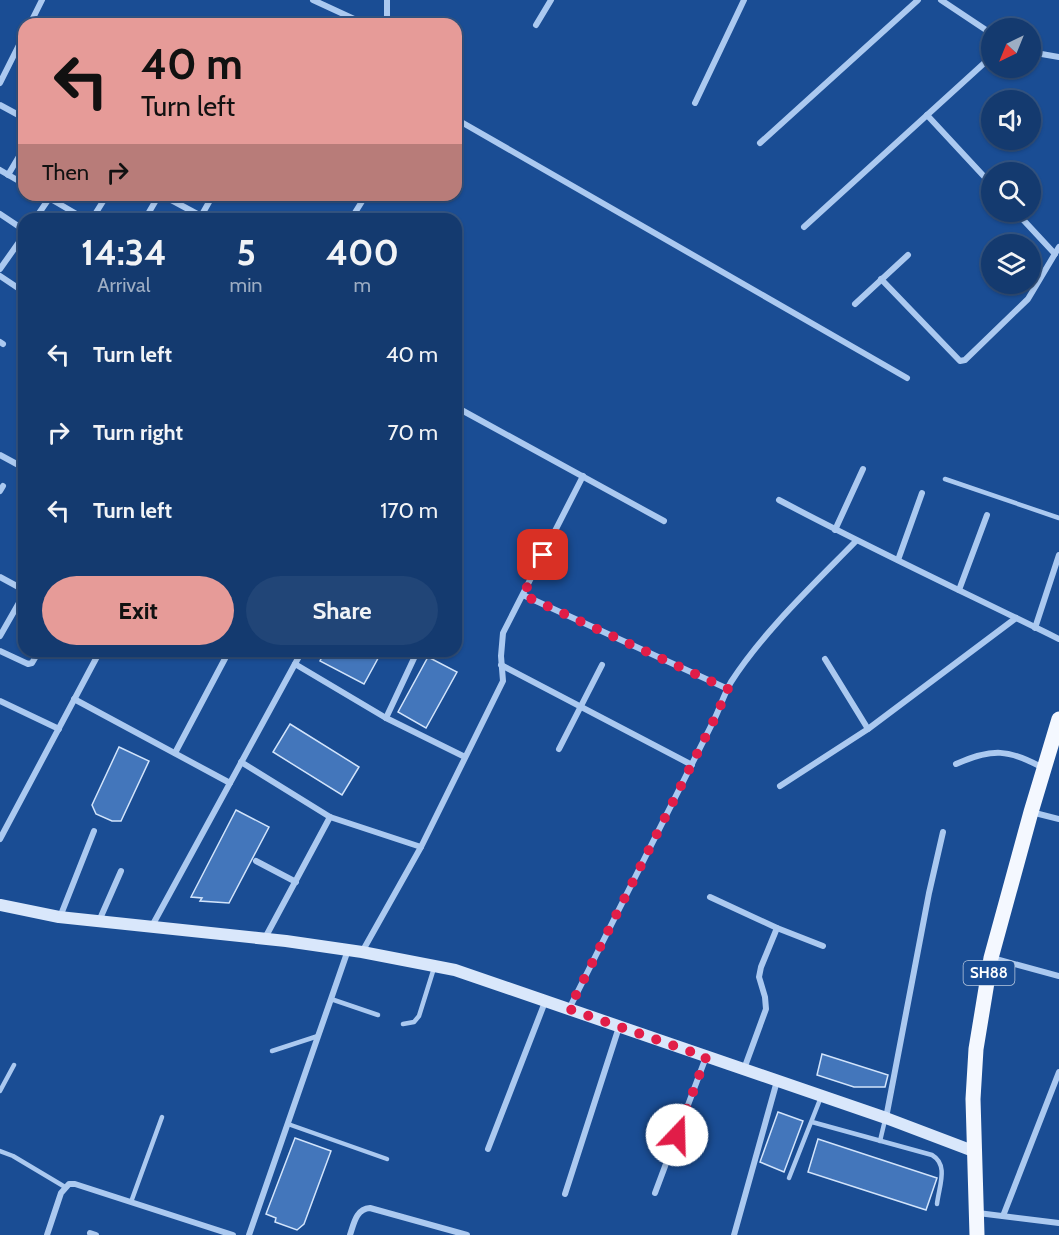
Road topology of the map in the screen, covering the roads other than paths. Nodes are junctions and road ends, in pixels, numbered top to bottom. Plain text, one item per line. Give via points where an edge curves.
1 (42, 0) edge
2 (313, 0) edge
3 (387, 0) edge
4 (551, 0) edge
5 (744, 0) edge
6 (918, 0) edge
7 (941, 0) edge
8 (33, 18) edge
9 (352, 18) edge
10 (387, 18) edge
11 (536, 25) dead end
12 (981, 27) edge
13 (18, 47) edge
14 (1041, 54) edge
15 (1059, 57) edge
16 (981, 66) edge
17 (0, 83) edge
18 (695, 103) dead end
19 (0, 105) edge
20 (18, 115) edge
21 (927, 115) junction
22 (462, 122) edge
23 (760, 143) dead end
24 (18, 158) edge
25 (0, 170) edge
26 (981, 173) edge
27 (8, 175) junction
28 (18, 181) edge
29 (56, 201) edge
30 (171, 201) edge
31 (75, 213) edge
32 (192, 213) edge
33 (0, 214) edge
34 (1025, 222) edge
35 (18, 226) edge
36 (804, 226) dead end
37 (18, 244) edge
38 (1059, 247) edge
39 (1055, 254) junction
40 (908, 255) dead end
41 (0, 269) edge
42 (0, 276) edge
43 (881, 279) junction
44 (18, 288) edge
45 (855, 304) dead end
46 (908, 378) dead end
47 (462, 410) edge
48 (0, 454) edge
49 (18, 464) edge
50 (863, 469) dead end
51 (583, 476) junction
52 (945, 479) dead end
53 (922, 493) dead end
54 (779, 500) dead end
55 (987, 515) dead end
56 (1059, 518) edge
57 (664, 521) dead end
58 (835, 530) junction
59 (856, 541) junction
60 (1059, 555) edge
61 (898, 561) junction
62 (0, 577) edge
63 (18, 588) edge
64 (959, 590) junction
65 (523, 595) junction
66 (18, 603) edge
67 (1016, 618) junction
68 (1035, 628) junction
69 (0, 636) edge
70 (1059, 639) edge
71 (0, 651) edge
72 (36, 657) edge
73 (97, 657) edge
74 (226, 657) edge
75 (299, 657) edge
76 (415, 657) edge
77 (825, 659) dead end
78 (295, 664) junction
79 (501, 665) junction
80 (602, 665) dead end
81 (728, 689) junction
82 (74, 699) junction
83 (0, 701) edge
84 (581, 706) junction
85 (387, 718) junction
86 (1059, 719) edge
87 (58, 729) junction
88 (868, 729) junction
89 (559, 750) dead end
90 (175, 753) junction
91 (465, 757) junction
92 (241, 762) junction
93 (956, 764) dead end
94 (692, 765) junction
95 (1043, 768) junction
96 (230, 783) junction
97 (780, 786) dead end
98 (1030, 812) junction
99 (330, 817) junction
100 (1059, 819) edge
101 (94, 831) dead end
102 (944, 832) dead end
103 (1, 835) edge
104 (421, 847) junction
105 (256, 861) dead end
106 (121, 871) dead end
107 (296, 882) junction
108 (710, 897) dead end
109 (0, 905) edge
110 (59, 917) junction
111 (99, 921) junction
112 (151, 927) junction
113 (777, 928) junction
114 (265, 938) junction
115 (823, 946) dead end
116 (348, 950) junction
117 (362, 952) junction
118 (991, 958) junction
119 (435, 966) junction
120 (1059, 976) edge
121 (331, 999) junction
122 (545, 1001) junction
123 (569, 1009) junction
124 (378, 1015) dead end
125 (403, 1024) dead end
126 (619, 1027) junction
127 (318, 1036) junction
128 (272, 1051) dead end
129 (706, 1057) junction
130 (14, 1065) dead end
131 (744, 1069) junction
132 (1059, 1072) edge
133 (777, 1081) junction
134 (0, 1091) edge
135 (821, 1097) junction
136 (162, 1117) dead end
137 (886, 1118) junction
138 (812, 1122) junction
139 (288, 1124) junction
140 (880, 1141) junction
141 (488, 1149) dead end
142 (0, 1151) edge
143 (973, 1151) junction
144 (387, 1159) dead end
145 (789, 1178) dead end
146 (65, 1187) junction
147 (655, 1193) dead end
148 (565, 1194) dead end
149 (131, 1202) junction
150 (937, 1204) dead end
151 (978, 1213) junction
152 (1003, 1215) junction
153 (1059, 1223) edge
154 (47, 1235) edge
155 (233, 1235) edge
156 (249, 1235) edge
157 (350, 1235) edge
158 (467, 1235) edge
159 (734, 1235) edge
160 (977, 1235) edge

1 - 8 street
2 - 9 street
3 - 10 street
4 - 11 street
5 - 18 street
6 - 23 street
7 - 12 street
13 - 17 street
14 - 15 street
16 - 21 street
19 - 20 street
21 - 26 street
21 - 36 street
22 - 46 street
24 - 27 street
25 - 27 street
27 - 28 street
29 - 31 street
30 - 32 street
33 - 35 street
34 - 39 street
37 - 41 street
38 - 39 street
39 - 43 street via 1028,299 960,361
40 - 43 street
42 - 44 street
43 - 45 street
47 - 51 street
48 - 49 street
50 - 58 street
51 - 57 street
51 - 65 street
52 - 56 lane
53 - 61 street
54 - 58 street
55 - 64 street
58 - 59 street
59 - 61 street
59 - 81 street via 748,658
60 - 68 street
61 - 64 street
62 - 63 street
64 - 67 street
65 - 79 street via 504,633
65 - 81 street
66 - 69 street
67 - 68 street
67 - 88 street
68 - 70 street
71 - 72 street via 28,664
73 - 82 street
74 - 90 street
75 - 78 street
76 - 85 street
77 - 88 street
78 - 85 street
78 - 92 street
79 - 84 street
79 - 91 street via 503,681
80 - 84 street
81 - 94 street
82 - 87 street
82 - 90 street
83 - 87 street
84 - 89 street
84 - 94 street
85 - 91 street
86 - 95 main road, SH88
87 - 103 street
88 - 97 street
90 - 96 street
91 - 104 street
92 - 96 street
92 - 99 street
93 - 95 street via 977,754 1000,752 1023,757
94 - 123 street
95 - 98 main road, SH88
96 - 112 street
98 - 100 street
98 - 118 main road, SH88
99 - 104 street
99 - 107 street
101 - 110 street
102 - 137 street
104 - 117 street
105 - 107 street
106 - 111 street
107 - 114 street
108 - 113 street
109 - 110 street
110 - 111 street
111 - 112 street
112 - 114 street
113 - 115 street
113 - 131 street via 759,977 766,1009
114 - 116 street
116 - 117 street
116 - 121 street
117 - 119 street
118 - 120 street
118 - 143 main road, SH88 via 976,1049
119 - 122 street
119 - 125 lane via 419,1016 414,1022
121 - 124 lane
121 - 127 street
122 - 123 street
122 - 141 street
123 - 126 street
126 - 129 street
126 - 148 street
127 - 128 lane
127 - 139 street
129 - 131 street
129 - 147 street
130 - 134 lane
131 - 133 street
132 - 152 street
133 - 135 street
133 - 159 street
135 - 137 street
135 - 138 lane
136 - 149 lane
137 - 140 lane
137 - 143 street
138 - 140 lane
138 - 145 lane
139 - 144 lane
139 - 156 street
140 - 150 lane via 939,1160 942,1166
142 - 146 lane
143 - 151 main road, SH88
146 - 149 street via 75,1184
146 - 154 street
149 - 155 street
151 - 152 street
151 - 160 main road, SH88
152 - 153 street
157 - 158 street via 358,1213 370,1208

